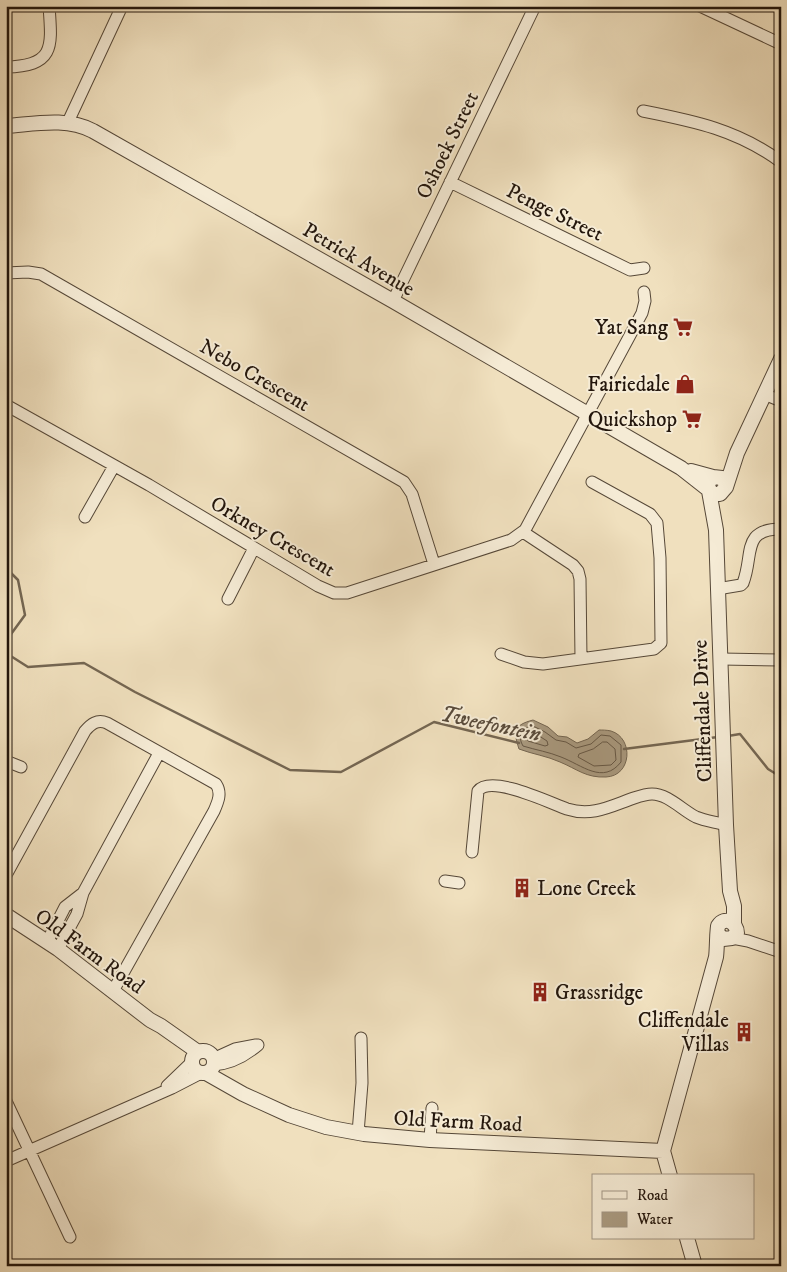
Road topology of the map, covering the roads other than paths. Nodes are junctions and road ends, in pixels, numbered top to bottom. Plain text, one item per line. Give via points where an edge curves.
1 (49, 6) edge
2 (122, 6) edge
3 (535, 6) edge
4 (700, 6) edge
5 (781, 44) edge
6 (6, 67) edge
7 (642, 111) dead end
8 (68, 122) junction
9 (6, 126) edge
10 (781, 162) edge
11 (450, 182) junction
12 (644, 268) dead end
13 (6, 273) edge
14 (644, 292) dead end
15 (393, 301) junction
16 (781, 359) edge
17 (764, 394) junction
18 (781, 401) edge
19 (6, 405) edge
20 (588, 414) junction
21 (114, 466) junction
22 (592, 482) dead end
23 (716, 486) junction
24 (85, 517) dead end
25 (781, 529) edge
26 (523, 532) junction
27 (254, 548) junction
28 (434, 564) junction
29 (718, 589) junction
30 (228, 599) dead end
31 (502, 654) dead end
32 (581, 659) junction
33 (721, 659) junction
34 (781, 660) edge
35 (159, 753) junction
36 (6, 761) edge
37 (20, 767) dead end
38 (726, 825) junction
39 (472, 852) dead end
40 (6, 875) edge
41 (445, 881) dead end
42 (459, 883) dead end
43 (6, 915) edge
44 (729, 931) junction
45 (52, 946) junction
46 (777, 950) edge
47 (113, 991) junction
48 (361, 1038) dead end
49 (203, 1064) junction
50 (6, 1101) edge
51 (432, 1108) dead end
52 (358, 1133) junction
53 (430, 1140) junction
54 (29, 1150) junction
55 (663, 1151) junction
56 (6, 1161) edge
57 (669, 1174) edge
58 (70, 1237) dead end
59 (688, 1240) edge
60 (695, 1266) edge

1 - 6 street via 51,41 44,56 32,64
2 - 8 street
3 - 11 street, Oshoek Street
4 - 5 street
7 - 10 street via 716,127 755,145
8 - 9 street, Petrick Avenue
8 - 15 street, Petrick Avenue via 110,140
11 - 12 street, Penge Street via 630,270
11 - 15 street, Oshoek Street
13 - 28 street, Nebo Crescent via 41,274 404,482 412,494
14 - 20 street via 642,313
15 - 20 street, Petrick Avenue
16 - 17 street, Cliffendale Drive
17 - 18 street
17 - 23 street, Cliffendale Drive via 737,453
19 - 21 street, Orkney Crescent
20 - 23 street, Petrick Avenue
20 - 26 street
21 - 24 street
21 - 27 street, Orkney Crescent
22 - 32 street via 650,514 657,523 662,639 654,649
23 - 29 street, Cliffendale Drive
25 - 29 street via 756,534 743,583
26 - 28 street, Orkney Crescent via 511,540
26 - 32 street via 578,571
27 - 28 street, Orkney Crescent via 318,586 338,594
27 - 30 street
29 - 33 street, Cliffendale Drive
31 - 32 street via 534,664
33 - 34 street
33 - 38 street, Cliffendale Drive
35 - 40 street via 107,723 92,724 85,731
35 - 45 street via 82,893 78,914
35 - 47 street via 211,780 220,796
36 - 37 street
38 - 39 street via 700,818 666,798 652,794 590,812 569,809 495,785 481,787 477,794
38 - 44 street, Cliffendale Drive via 730,891 734,906
41 - 42 street
43 - 45 street, Old Farm Road
44 - 46 street
44 - 55 street via 716,957
45 - 47 street, Old Farm Road
47 - 49 street, Old Farm Road via 166,1029
48 - 52 street
49 - 52 street, Old Farm Road via 243,1094 306,1121
49 - 54 street via 160,1092
50 - 54 street
51 - 53 street
52 - 53 street, Old Farm Road
53 - 55 street, Old Farm Road
54 - 56 street
54 - 58 street
55 - 57 street
59 - 60 street

